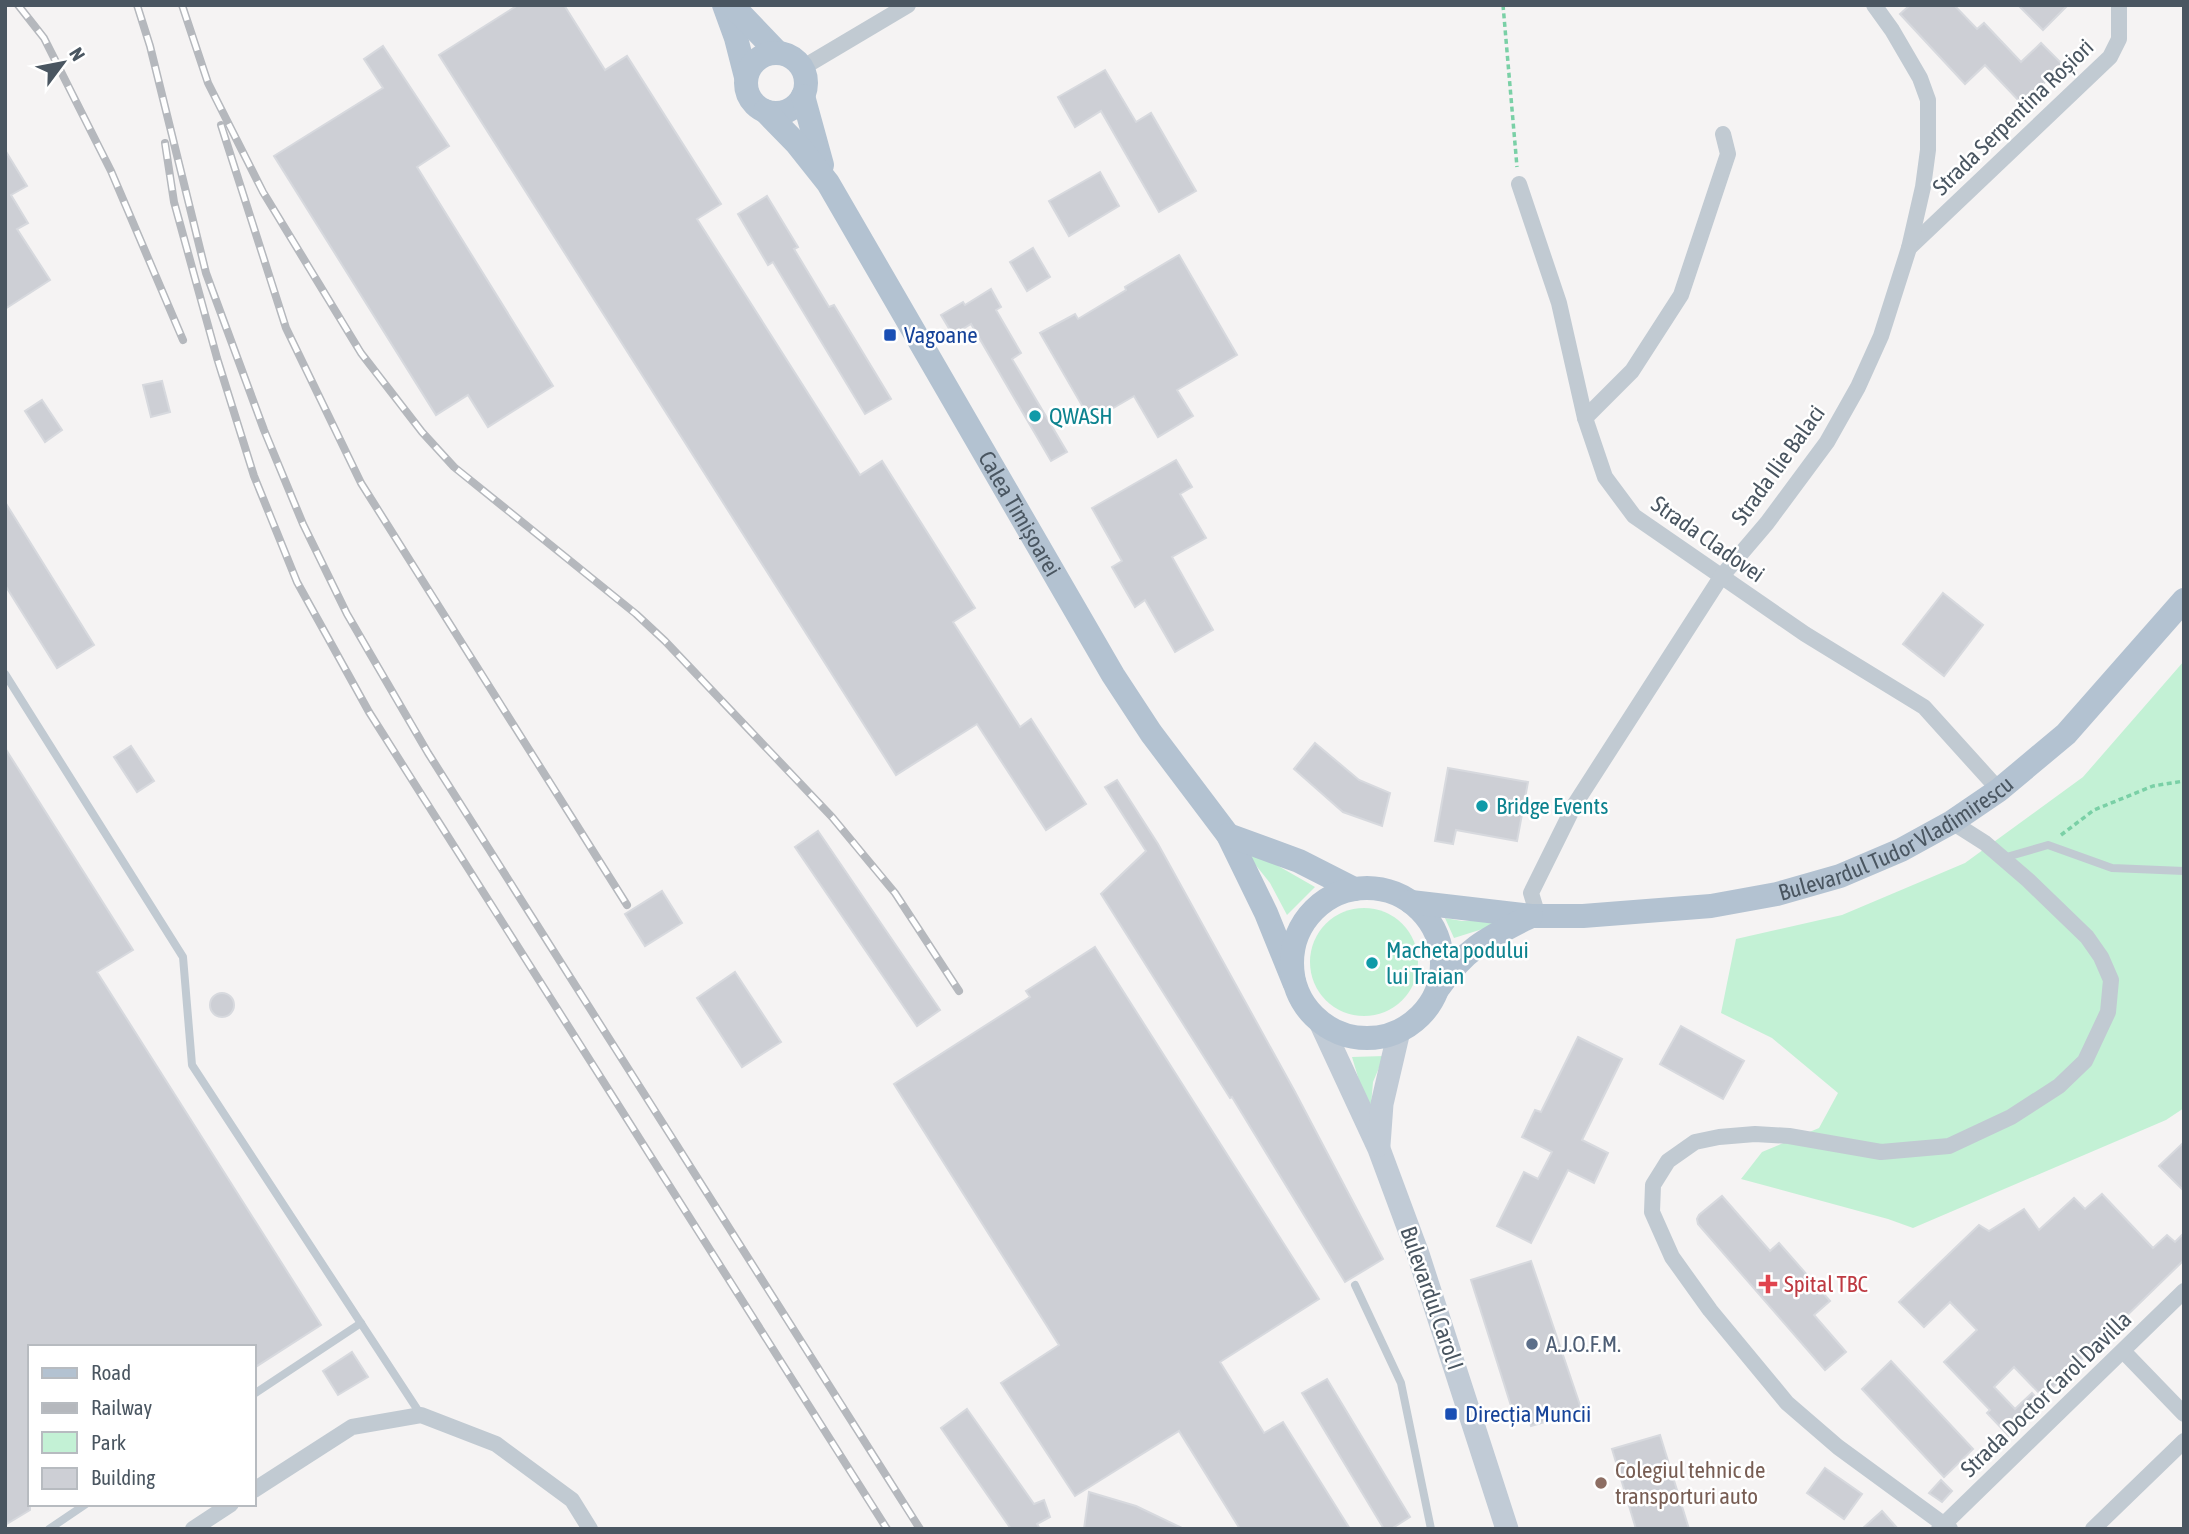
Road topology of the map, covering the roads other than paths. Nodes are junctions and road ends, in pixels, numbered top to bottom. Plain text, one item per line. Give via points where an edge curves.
1 (724, 5) edge
2 (732, 5) edge
3 (908, 5) edge
4 (1874, 5) edge
5 (2119, 5) edge
6 (778, 53) junction
7 (802, 68) junction
8 (746, 77) junction
9 (803, 96) junction
10 (765, 111) junction
11 (1723, 134) dead end
12 (828, 183) junction
13 (1519, 184) road end
14 (1909, 248) junction
15 (1585, 418) junction
16 (1721, 577) junction
17 (2184, 600) edge
18 (5, 674) edge
19 (1999, 790) junction
20 (1952, 822) junction
21 (1228, 835) junction
22 (2003, 858) junction
23 (2184, 872) edge
24 (1359, 884) junction
25 (1408, 897) junction
26 (1535, 916) junction
27 (1294, 982) junction
28 (1437, 991) junction
29 (1320, 1022) junction
30 (1399, 1031) junction
31 (1379, 1149) junction
32 (1355, 1285) dead end
33 (2184, 1291) edge
34 (361, 1323) junction
35 (2124, 1352) junction
36 (256, 1393) edge
37 (2184, 1414) edge
38 (421, 1415) junction
39 (2184, 1441) edge
40 (256, 1489) edge
41 (83, 1506) edge
42 (229, 1506) edge
43 (1945, 1527) edge
44 (49, 1529) edge
45 (193, 1529) edge
46 (590, 1529) edge
47 (1431, 1529) edge
48 (1507, 1529) edge
49 (2093, 1529) edge

1 - 8 main road
2 - 6 main road
3 - 7 street
4 - 14 street, Strada Ilie Balaci via 1920,78 1928,100 1928,150
5 - 14 street, Strada Serpentina Roșiori via 2119,39 2110,57
6 - 7 main road
6 - 8 main road via 761,56
7 - 9 main road
8 - 10 main road via 748,94
9 - 10 main road via 791,109
9 - 12 main road, Calea Timișoarei
10 - 12 main road, Calea Timișoarei
11 - 15 street via 1728,155 1681,295 1632,371
12 - 21 main road, Calea Timișoarei via 1113,675 1150,733
13 - 15 street, Strada Cladovei via 1559,303
14 - 16 street, Strada Ilie Balaci via 1881,336 1827,442 1768,523
15 - 16 street, Strada Cladovei via 1605,477 1634,516
16 - 19 street, Strada Cladovei via 1924,708
16 - 26 street, Strada Ilie Balaci via 1575,804 1531,893
17 - 19 main road, Bulevardul Tudor Vladimirescu via 2066,734
18 - 34 lane via 183,957 192,1065
19 - 20 main road, Bulevardul Tudor Vladimirescu
20 - 22 street
20 - 26 main road, Bulevardul Tudor Vladimirescu via 1840,876 1777,894 1711,906
21 - 24 main road
21 - 27 main road, Calea Timișoarei
22 - 23 lane via 2048,845 2112,869
22 - 43 street via 2087,937 2111,980 2108,1012 2085,1061 2059,1086 2011,1117 1950,1146 1881,1152 1789,1136 1719,1137 1695,1143 1668,1161 1653,1185 1652,1212 1672,1257 1787,1403
24 - 25 main road
24 - 27 main road via 1311,912 1298,933 1292,957
25 - 26 main road, Bulevardul Tudor Vladimirescu
25 - 28 main road via 1436,933 1441,962
26 - 28 main road, Bulevardul Tudor Vladimirescu via 1470,950
27 - 29 main road via 1304,1004
28 - 30 main road via 1428,1008
29 - 30 main road via 1358,1038
29 - 31 main road, Bulevardul Carol I
30 - 31 main road, Bulevardul Carol I via 1382,1104
31 - 48 main road, Bulevardul Carol I
32 - 47 lane via 1401,1383
33 - 35 street, Strada Doctor Carol Davilla
34 - 36 lane
34 - 38 lane
35 - 37 street
35 - 43 street, Strada Doctor Carol Davilla
38 - 40 street via 352,1427
38 - 46 street via 496,1444 572,1500
39 - 49 street
41 - 44 lane
42 - 45 street

